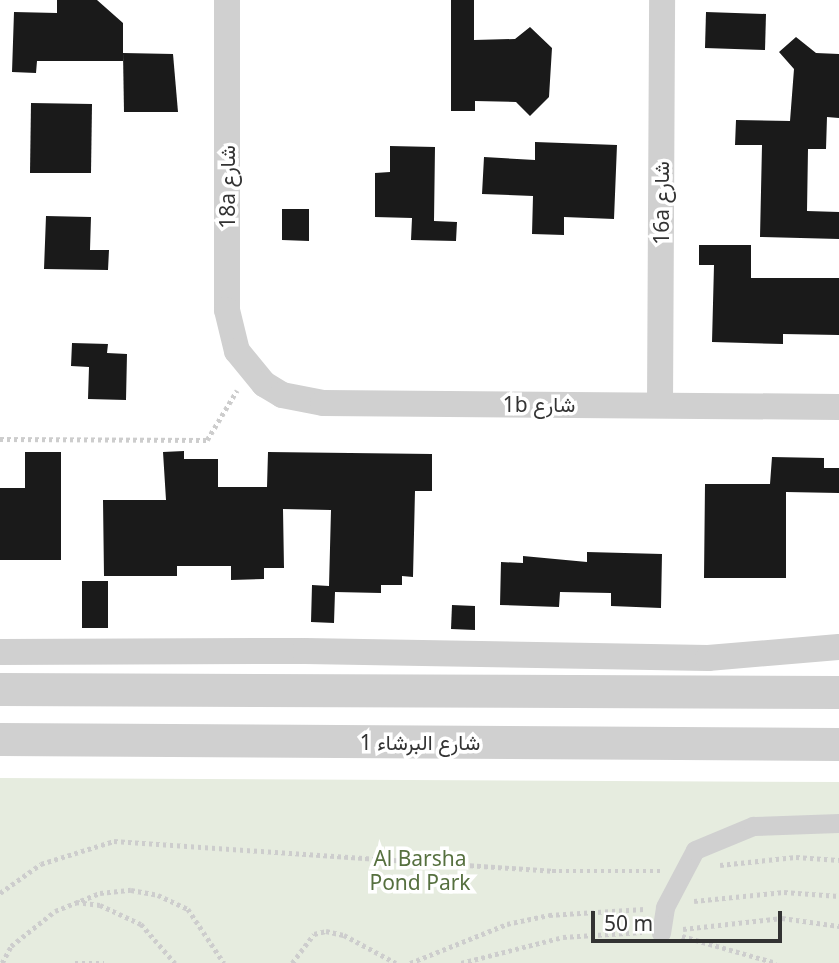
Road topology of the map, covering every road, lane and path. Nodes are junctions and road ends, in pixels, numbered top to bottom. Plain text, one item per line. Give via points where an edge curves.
1 (227, 0) edge
2 (662, 0) edge
3 (249, 369) junction
4 (660, 405) junction
5 (839, 407) edge
6 (0, 439) edge
7 (839, 647) edge
8 (0, 652) edge
9 (0, 689) edge
10 (839, 692) edge
11 (0, 739) edge
12 (839, 744) edge
13 (839, 823) edge
14 (839, 860) edge
15 (682, 870) junction
16 (0, 893) edge
17 (839, 895) edge
18 (75, 902) junction
19 (665, 907) junction
20 (839, 926) edge
21 (661, 933) junction
22 (2, 963) edge
23 (75, 963) edge
24 (104, 963) edge
25 (174, 963) edge
26 (224, 963) edge
27 (292, 963) edge
28 (396, 963) edge
29 (410, 963) edge
30 (461, 963) edge
31 (776, 963) edge

1 - 3 street, 18a شارع via 227,310 237,351
2 - 4 street, 16a شارع
3 - 4 street, 1b شارع via 282,395 313,402
3 - 6 path via 207,440
4 - 5 street, 1b شارع
7 - 8 street via 682,658 305,651
9 - 10 street
11 - 12 street, شارع البرشاء 1
13 - 15 street via 753,826 695,850
14 - 15 path via 765,858
15 - 16 path via 552,871 114,841 41,864
15 - 19 street
17 - 19 path via 744,893
18 - 22 path via 36,925 11,946
18 - 25 path via 100,905 141,924
18 - 26 path via 100,893 131,890 158,895 188,909
19 - 21 street
19 - 29 path via 549,915 507,924
20 - 21 path via 782,918 723,921
21 - 30 path via 563,937
21 - 31 path via 728,946
23 - 24 path
27 - 28 path via 314,934 326,931 344,935

